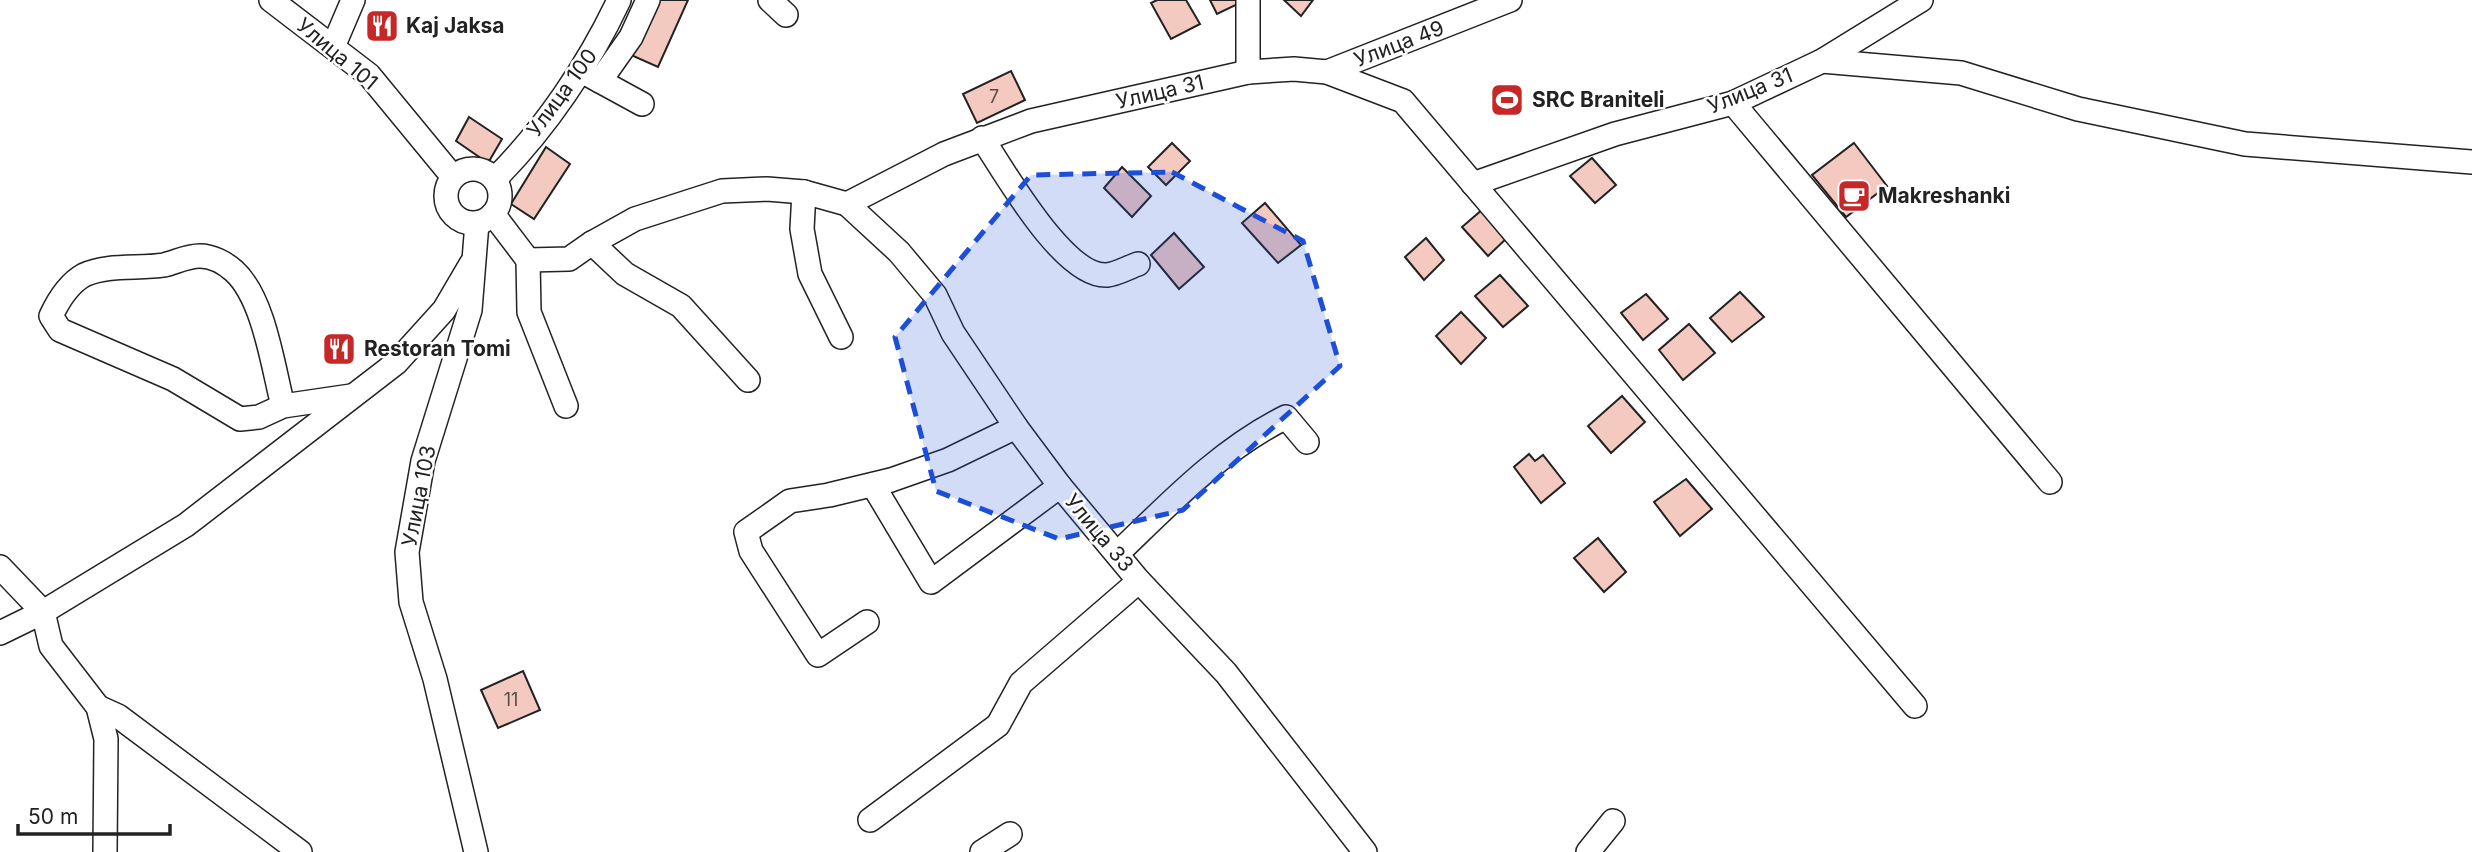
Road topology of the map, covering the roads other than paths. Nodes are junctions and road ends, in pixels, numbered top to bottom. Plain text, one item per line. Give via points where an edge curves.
1 (271, 0) edge
2 (353, 0) edge
3 (619, 0) edge
4 (648, 0) edge
5 (1248, 0) edge
6 (1510, 0) edge
7 (1921, 0) edge
8 (333, 47) junction
9 (1822, 61) junction
10 (1248, 72) junction
11 (1327, 72) junction
12 (590, 76) junction
13 (1733, 103) junction
14 (642, 104) dead end
15 (982, 138) junction
16 (2472, 162) edge
17 (453, 177) junction
18 (495, 179) junction
19 (1473, 184) junction
20 (804, 192) junction
21 (847, 204) junction
22 (485, 218) junction
23 (592, 243) junction
24 (474, 259) junction
25 (528, 260) junction
26 (1138, 264) dead end
27 (841, 337) dead end
28 (748, 380) dead end
29 (351, 396) junction
30 (283, 406) junction
31 (566, 406) dead end
32 (1016, 427) junction
33 (1307, 442) dead end
34 (2050, 482) dead end
35 (873, 485) junction
36 (1060, 486) junction
37 (1117, 554) junction
38 (0, 567) edge
39 (1139, 581) junction
40 (43, 612) junction
41 (867, 622) dead end
42 (0, 633) edge
43 (1915, 706) dead end
44 (98, 707) junction
45 (870, 820) dead end
46 (1613, 821) dead end
47 (1010, 834) dead end
48 (105, 852) edge
49 (300, 852) edge
50 (476, 852) edge
51 (982, 852) edge
52 (1365, 852) edge
53 (1588, 852) edge

1 - 8 street, Улица 101
2 - 8 street
3 - 12 street, Улица 100
4 - 12 street via 631,37
5 - 10 street
6 - 11 street, Улица 49
7 - 9 street, Улица 31
8 - 17 street, Улица 101 via 369,75
9 - 13 street, Улица 31
9 - 16 street via 1961,74 2078,109 2245,144
10 - 11 street, Улица 31
10 - 15 street, Улица 31 via 1031,121
11 - 19 street, Улица 31 via 1404,101
12 - 14 street
12 - 18 street, Улица 100
13 - 19 street, Улица 31 via 1615,134
13 - 34 street
15 - 21 street, Улица 31
15 - 26 street via 1041,228 1081,267 1106,275
17 - 18 street via 470,168
17 - 22 street via 447,204 459,218
18 - 22 street via 500,197
19 - 43 street
20 - 21 street
20 - 23 street via 767,188 722,191 635,219
20 - 27 street via 802,229 810,274
21 - 32 street, Улица 33 via 899,252 935,295 953,333
22 - 24 street, Улица 103
22 - 25 street
23 - 25 street via 569,259
23 - 28 street via 625,274 681,306
24 - 29 street via 444,310 419,339 397,363
24 - 50 street, Улица 103 via 470,310 423,461 407,552 411,602 435,679
25 - 31 street via 529,312
29 - 30 street
29 - 40 street via 186,524
30 - 30 street via 261,320 247,287 221,261 187,257 83,276 59,298 51,316 60,330 173,379 240,419 259,417
32 - 35 street via 948,460
32 - 36 street, Улица 33
33 - 37 street via 1286,417 1259,430 1208,467
35 - 36 street via 931,582
35 - 41 street via 790,501 746,532 751,551 818,655
36 - 37 street, Улица 33
37 - 39 street, Улица 33
38 - 40 street
39 - 45 street via 1021,682 998,725
39 - 52 street, Улица 33 via 1226,673
40 - 42 street
40 - 44 street via 51,646
44 - 48 street via 106,739
44 - 49 street via 139,732
46 - 53 street
47 - 51 street

